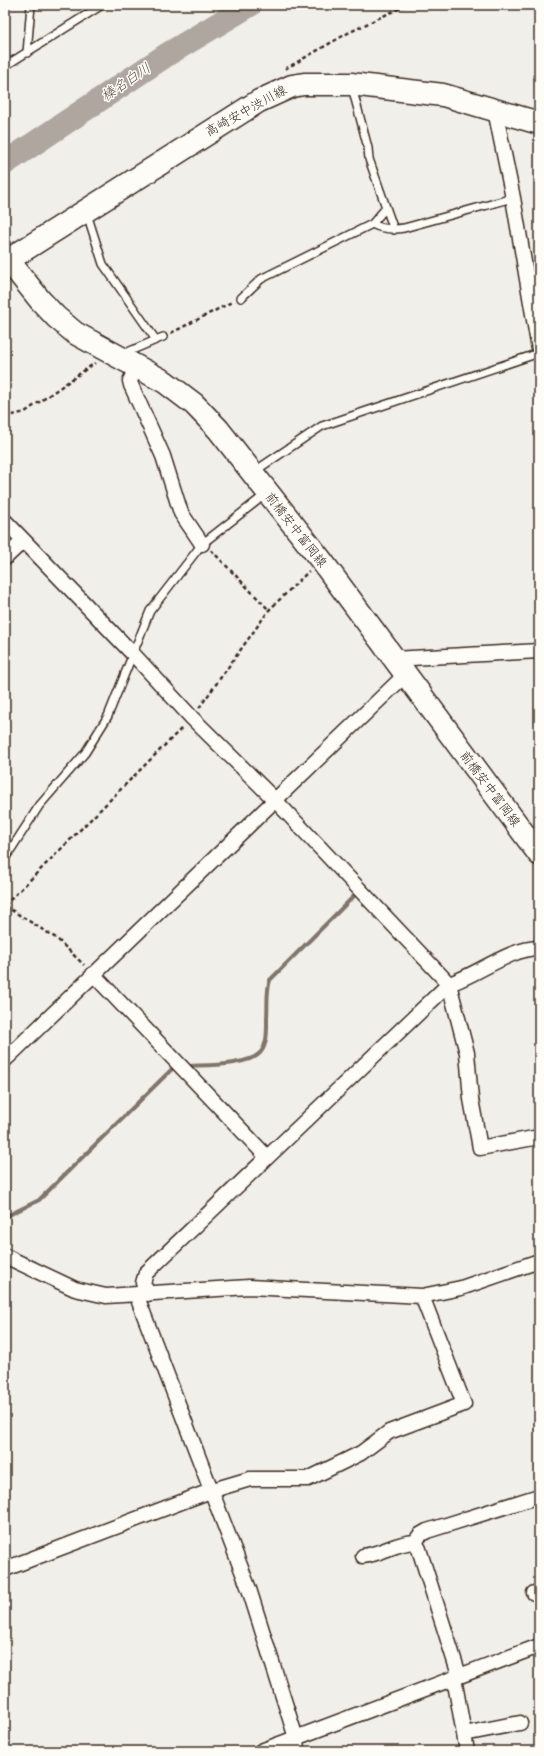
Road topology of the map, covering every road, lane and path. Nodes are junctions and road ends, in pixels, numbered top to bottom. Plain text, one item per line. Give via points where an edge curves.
1 (31, 5) edge
2 (102, 5) edge
3 (406, 5) edge
4 (27, 53) junction
5 (5, 66) edge
6 (283, 72) dead end
7 (351, 84) junction
8 (495, 110) junction
9 (539, 123) edge
10 (513, 198) junction
11 (385, 209) junction
12 (86, 211) junction
13 (372, 224) junction
14 (394, 230) junction
15 (6, 259) edge
16 (240, 298) joint
17 (536, 316) edge
18 (163, 337) joint
19 (156, 340) junction
20 (539, 350) edge
21 (539, 353) edge
22 (100, 358) dead end
23 (129, 363) junction
24 (5, 417) edge
25 (252, 472) junction
26 (268, 493) junction
27 (5, 521) edge
28 (23, 541) junction
29 (202, 544) junction
30 (5, 558) edge
31 (320, 560) junction
32 (270, 610) junction
33 (539, 651) edge
34 (134, 655) junction
35 (399, 667) junction
36 (192, 718) junction
37 (274, 799) junction
38 (539, 854) edge
39 (6, 857) edge
40 (5, 905) edge
41 (539, 948) edge
42 (93, 974) junction
43 (449, 984) junction
44 (5, 1060) edge
45 (539, 1137) edge
46 (267, 1157) junction
47 (5, 1256) edge
48 (539, 1261) edge
49 (142, 1294) junction
50 (422, 1296) junction
51 (213, 1490) junction
52 (539, 1496) edge
53 (415, 1542) junction
54 (363, 1556) dead end
55 (5, 1569) edge
56 (539, 1646) edge
57 (456, 1676) junction
58 (520, 1723) dead end
59 (464, 1734) junction
60 (297, 1744) edge
61 (261, 1751) edge
62 (467, 1751) edge

1 - 4 lane
2 - 4 lane
3 - 6 path via 348,33
4 - 5 lane
7 - 8 main road, 高崎安中渋川線 via 443,95
7 - 11 lane via 368,148 368,159
7 - 12 main road, 高崎安中渋川線 via 304,84 277,91 155,165
8 - 9 main road, 高崎安中渋川線
8 - 10 street
10 - 14 lane
10 - 17 street
11 - 13 lane
11 - 14 lane
12 - 15 main road, 高崎安中渋川線
12 - 19 lane via 103,264
13 - 14 lane
13 - 16 lane via 261,279
15 - 23 main road, 前橋安中富岡線 via 56,317 75,333
16 - 18 path
17 - 20 street
18 - 19 lane
19 - 23 lane via 130,350
21 - 25 lane via 322,426
22 - 24 path via 24,412
23 - 25 main road, 前橋安中富岡線 via 165,382 194,404 218,429
23 - 29 street via 131,385 163,456 181,513
25 - 26 main road, 前橋安中富岡線
26 - 29 lane
26 - 31 main road, 前橋安中富岡線
27 - 28 street
28 - 30 street
28 - 34 street
29 - 32 path via 207,545
29 - 34 lane via 150,612
31 - 32 path
31 - 35 main road, 前橋安中富岡線
32 - 36 path
33 - 35 street
34 - 36 street
34 - 39 lane via 108,716 85,753 39,806
35 - 37 street
35 - 38 main road, 前橋安中富岡線
36 - 37 street
36 - 40 path
37 - 42 street
37 - 43 street
40 - 42 path via 56,938
41 - 43 street via 519,952
42 - 44 street
42 - 46 street
43 - 45 street via 467,1053 471,1099 480,1148
43 - 46 street
46 - 49 street via 146,1273
47 - 49 street via 84,1292 106,1296
48 - 50 street via 461,1288
49 - 50 street via 249,1287
49 - 51 street
50 - 51 street via 464,1404 389,1432 361,1453 308,1479 250,1479
51 - 55 street
51 - 60 street via 249,1589
52 - 53 street via 427,1531
53 - 54 street via 408,1542 376,1555
53 - 57 street
56 - 57 street
57 - 59 street
57 - 60 street
58 - 59 street
59 - 62 street
60 - 61 street

